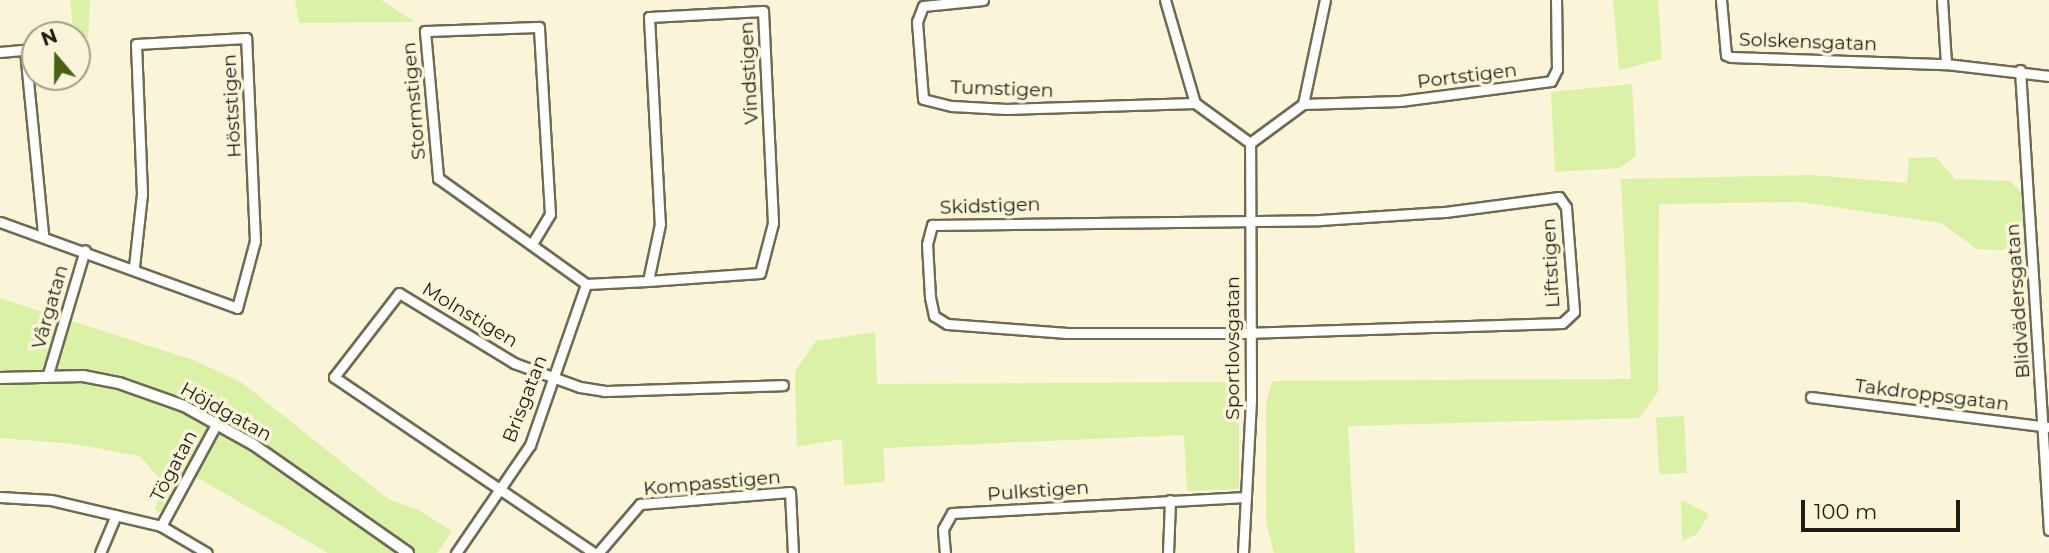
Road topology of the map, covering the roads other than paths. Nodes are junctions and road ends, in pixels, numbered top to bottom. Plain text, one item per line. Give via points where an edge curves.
1 (983, 0) edge
2 (1165, 0) edge
3 (1325, 0) edge
4 (1556, 0) edge
5 (1721, 0) edge
6 (1942, 0) edge
7 (0, 52) edge
8 (1946, 64) junction
9 (2020, 70) junction
10 (2049, 76) edge
11 (1195, 103) junction
12 (1303, 104) junction
13 (1250, 143) junction
14 (1251, 220) junction
15 (0, 222) edge
16 (43, 235) junction
17 (532, 244) junction
18 (85, 250) junction
19 (134, 267) junction
20 (648, 281) junction
21 (586, 284) junction
22 (1251, 333) junction
23 (48, 374) junction
24 (553, 377) junction
25 (0, 378) edge
26 (783, 385) dead end
27 (1811, 397) dead end
28 (217, 423) junction
29 (2046, 427) edge
30 (499, 490) junction
31 (0, 497) edge
32 (1246, 497) junction
33 (1170, 500) junction
34 (116, 515) junction
35 (162, 526) junction
36 (2049, 530) edge
37 (100, 553) edge
38 (207, 553) edge
39 (408, 553) edge
40 (456, 553) edge
41 (596, 553) edge
42 (793, 553) edge
43 (945, 553) edge
44 (1168, 553) edge
45 (1243, 553) edge

1 - 11 street, Tumstigen via 923,6 917,22 923,99 1006,109
2 - 11 street
3 - 12 street
4 - 12 street, Portstigen via 1557,69 1551,81 1400,101
5 - 8 street, Solskensgatan via 1726,55 1731,58
6 - 8 street
7 - 16 street via 25,50
8 - 9 street, Solskensgatan
9 - 10 street, Solskensgatan
9 - 29 street, Blidvädersgatan
11 - 13 street
12 - 13 street
13 - 14 street, Sportlovsgatan
14 - 22 street, Sportlovsgatan
14 - 22 street, Skidstigen via 946,223 932,225 927,244 933,312 947,324 1067,333
14 - 22 street, Liftstigen via 1444,212 1559,197 1566,207 1574,312 1562,323
15 - 16 street, Höststigen
16 - 18 street, Höststigen
17 - 17 street, Stormstigen via 550,214 539,27 425,32 438,177
17 - 21 street, Stormstigen
18 - 19 street, Höststigen
18 - 23 street, Vårgatan
19 - 19 street, Höststigen via 237,308 255,241 246,38 136,44 142,194
20 - 20 street, Vindstigen via 660,224 649,17 763,11 774,223 760,273
20 - 21 street, Vindstigen
21 - 24 street, Brisgatan
22 - 32 street, Sportlovsgatan
23 - 25 street, Höjdgatan
23 - 28 street, Höjdgatan via 119,383
24 - 26 street, Molnstigen via 604,391
24 - 30 street, Brisgatan via 530,445
24 - 30 street, Molnstigen via 513,363 399,293 334,377
27 - 29 street, Takdroppsgatan
28 - 35 street, Tögatan
28 - 39 street, Höjdgatan
29 - 36 street, Blidvädersgatan
30 - 40 street, Brisgatan
30 - 41 street, Kompasstigen
31 - 34 street via 51,500
32 - 33 street, Pulkstigen
32 - 45 street, Sportlovsgatan
33 - 43 street, Pulkstigen via 952,513 943,529
33 - 44 street
34 - 35 street
34 - 37 street
35 - 38 street
41 - 42 street, Kompasstigen via 640,504 790,492

